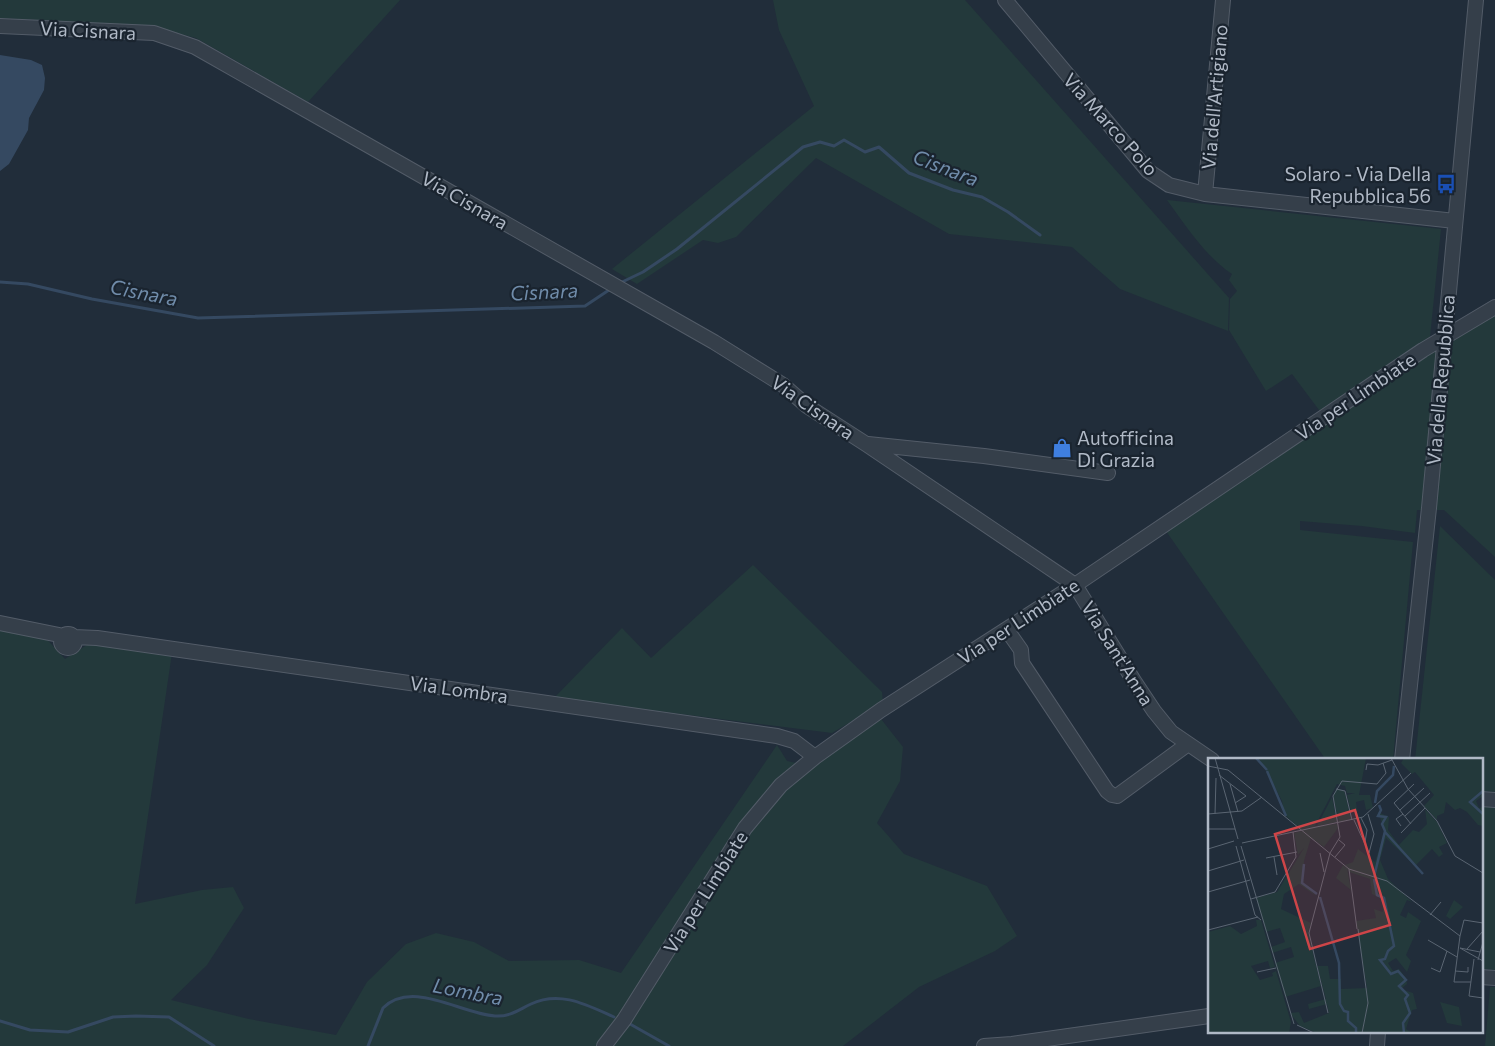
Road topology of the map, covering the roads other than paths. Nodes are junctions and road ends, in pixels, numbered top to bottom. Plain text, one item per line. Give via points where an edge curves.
1 (1005, 0) edge
2 (1223, 0) edge
3 (1476, 0) edge
4 (0, 26) edge
5 (1205, 194) junction
6 (1455, 221) junction
7 (1495, 307) edge
8 (1444, 338) junction
9 (866, 444) junction
10 (897, 465) joint
11 (1108, 473) dead end
12 (1075, 585) junction
13 (0, 623) edge
14 (1006, 630) junction
15 (1188, 744) junction
16 (815, 757) junction
17 (1209, 758) edge
18 (1402, 758) edge
19 (1482, 799) edge
20 (1495, 800) edge
21 (1482, 977) edge
22 (1495, 978) edge
23 (1208, 1016) edge
24 (1077, 1040) edge
25 (604, 1046) edge
26 (984, 1046) edge

1 - 5 street, Via Marco Polo via 1148,171 1169,185
2 - 5 street, Via dell'Artigiano
3 - 6 street, Via della Repubblica
4 - 9 street, Via Cisnara via 154,33 196,46 714,342 783,385 807,406
5 - 6 street, Via Marco Polo
6 - 8 street, Via della Repubblica
7 - 8 street, Via per Limbiate
8 - 12 street, Via per Limbiate
8 - 18 street, Via della Repubblica
9 - 10 street, Via Cisnara
9 - 11 street
10 - 12 street, Via Sant'Anna
12 - 14 street, Via per Limbiate
12 - 15 street, Via Sant'Anna via 1154,711 1171,732
13 - 16 street, Via Lombra via 69,639 97,638 777,736 794,741
14 - 15 street via 1021,650 1022,663 1112,795 1117,796
14 - 16 street, Via per Limbiate via 896,700
15 - 17 street, Via Sant'Anna
16 - 25 street, Via per Limbiate via 781,785 745,828 624,1020
19 - 20 street
21 - 22 street
23 - 24 street
24 - 26 street

